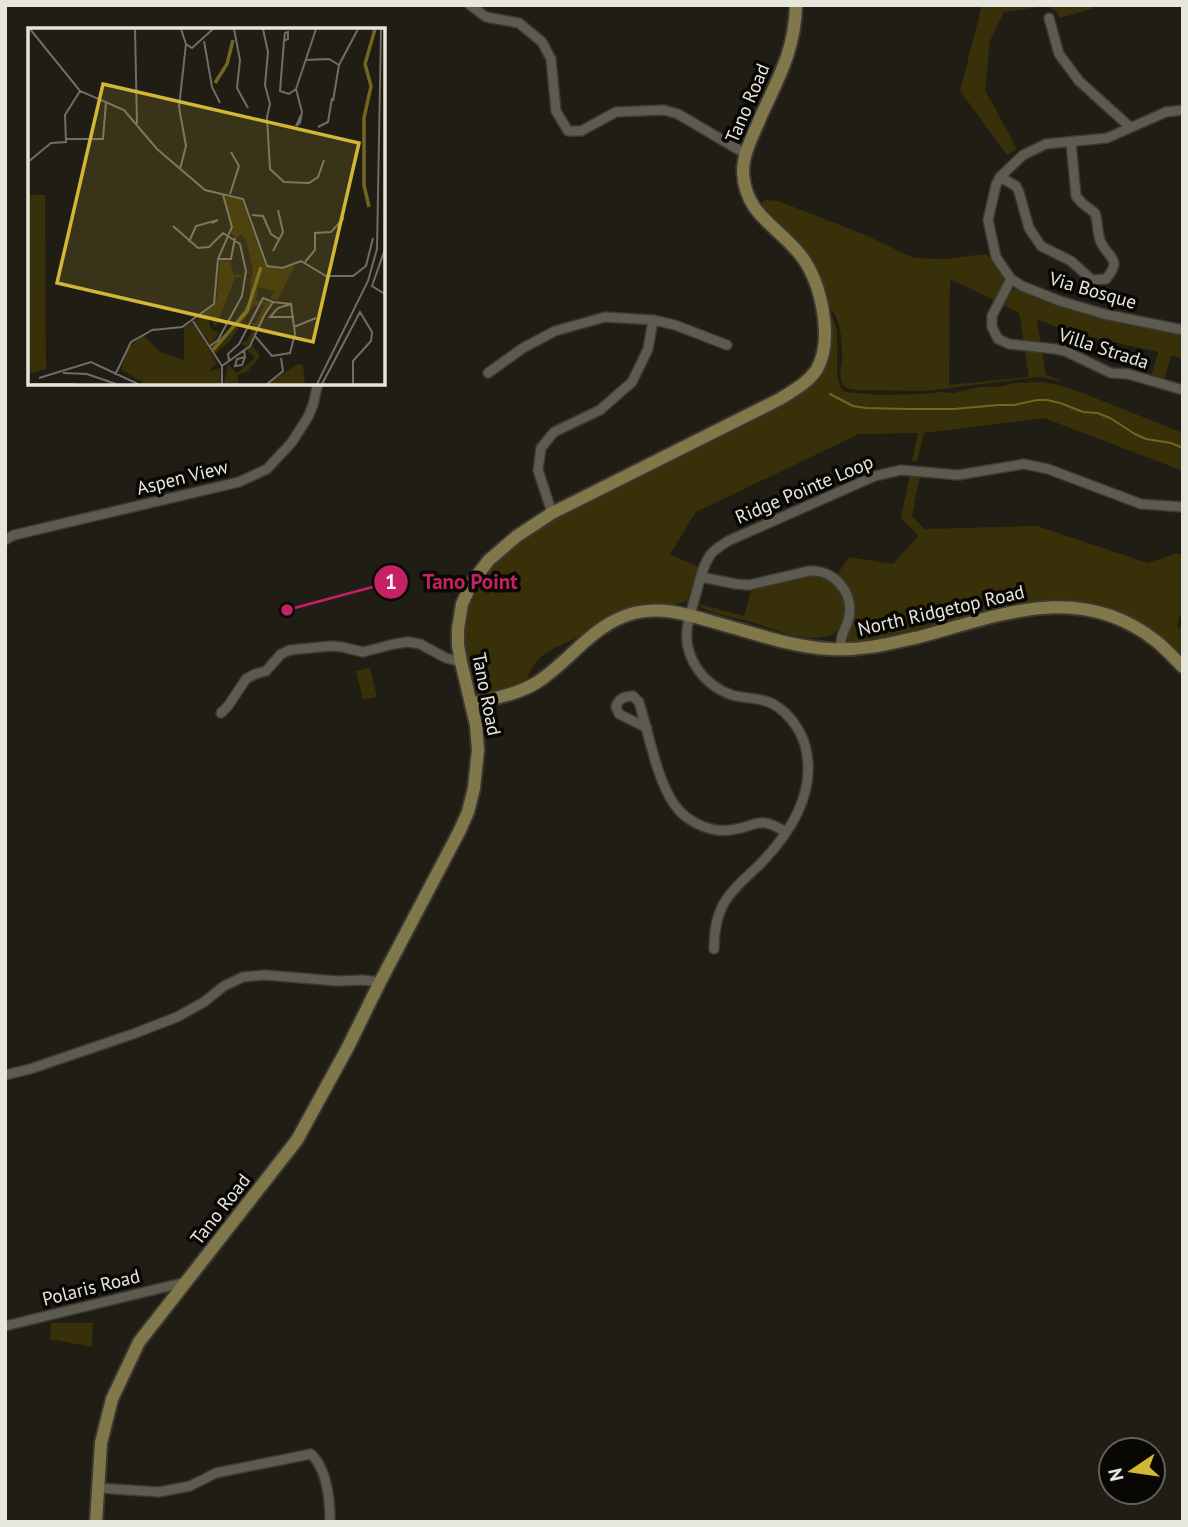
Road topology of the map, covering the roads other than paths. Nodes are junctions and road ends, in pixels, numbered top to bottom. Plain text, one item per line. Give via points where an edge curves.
1 (470, 5) edge
2 (796, 5) edge
3 (1049, 18) dead end
4 (1183, 110) edge
5 (1130, 127) junction
6 (1071, 142) junction
7 (746, 153) junction
8 (1000, 177) junction
9 (1012, 279) junction
10 (653, 320) junction
11 (1183, 330) edge
12 (727, 345) dead end
13 (488, 373) dead end
14 (318, 385) edge
15 (1183, 390) edge
16 (1183, 507) edge
17 (552, 513) junction
18 (5, 540) edge
19 (701, 577) junction
20 (690, 615) junction
21 (841, 650) junction
22 (461, 662) junction
23 (1183, 667) edge
24 (471, 704) junction
25 (220, 713) dead end
26 (647, 728) dead end
27 (786, 832) junction
28 (714, 949) dead end
29 (380, 982) junction
30 (5, 1075) edge
31 (186, 1282) junction
32 (5, 1326) edge
33 (98, 1488) junction
34 (96, 1522) edge
35 (330, 1522) edge

1 - 7 street via 486,16 519,23 542,42 551,59 556,111 568,131 581,131 616,112 664,110
2 - 7 street, Tano Road via 790,51
3 - 5 street via 1059,54 1079,81
4 - 5 street
5 - 6 street via 1107,138
6 - 8 street via 1046,145 1023,155
6 - 8 street via 1076,196 1095,212 1101,242 1114,260 1106,279 1092,279 1071,261 1041,246 1029,228 1016,186
7 - 17 street, Tano Road via 743,175 751,202 763,220 799,253 816,283 825,337 817,368 780,399
8 - 9 street via 988,220 996,257
9 - 11 street, Via Bosque via 1060,302
9 - 15 street, Villa Strada via 992,316 998,339 1065,351 1111,373
10 - 12 street
10 - 13 street via 606,317 555,331
10 - 17 street via 648,349 632,382 600,410 554,432 541,448 538,470
14 - 18 street, Aspen View via 304,424 270,473
16 - 19 street, Ridge Pointe Loop via 1141,504 1024,464 958,475 901,470 875,476 728,541 712,553
17 - 22 street, Tano Road via 493,556 472,582 458,629
19 - 20 street, Ridge Pointe Loop
19 - 21 street via 749,585 816,570 834,577 849,606
20 - 21 street, North Ridgetop Road via 798,645
20 - 24 street, North Ridgetop Road via 656,610 618,618 536,682 515,693
20 - 27 street, Ridge Pointe Loop via 690,653 707,681 729,694 772,704 789,716 800,733 807,753 807,788
21 - 23 street, North Ridgetop Road via 885,646 1016,610 1059,606 1124,621 1156,641
22 - 24 street, Tano Road
22 - 25 street via 408,642 363,652 331,646 290,650 265,671 246,679
24 - 29 street, Tano Road via 478,763 468,812
26 - 27 street via 667,792 684,815 712,829 733,830 764,822
27 - 28 street, Ridge Pointe Loop via 725,901 716,924
29 - 30 street via 243,977 177,1017
29 - 31 street, Tano Road via 297,1140
31 - 32 street, Polaris Road
31 - 33 street, Tano Road via 139,1342 116,1388 101,1443
33 - 34 street, Tano Road
33 - 35 street via 159,1492 190,1486 216,1473 311,1454 323,1475

